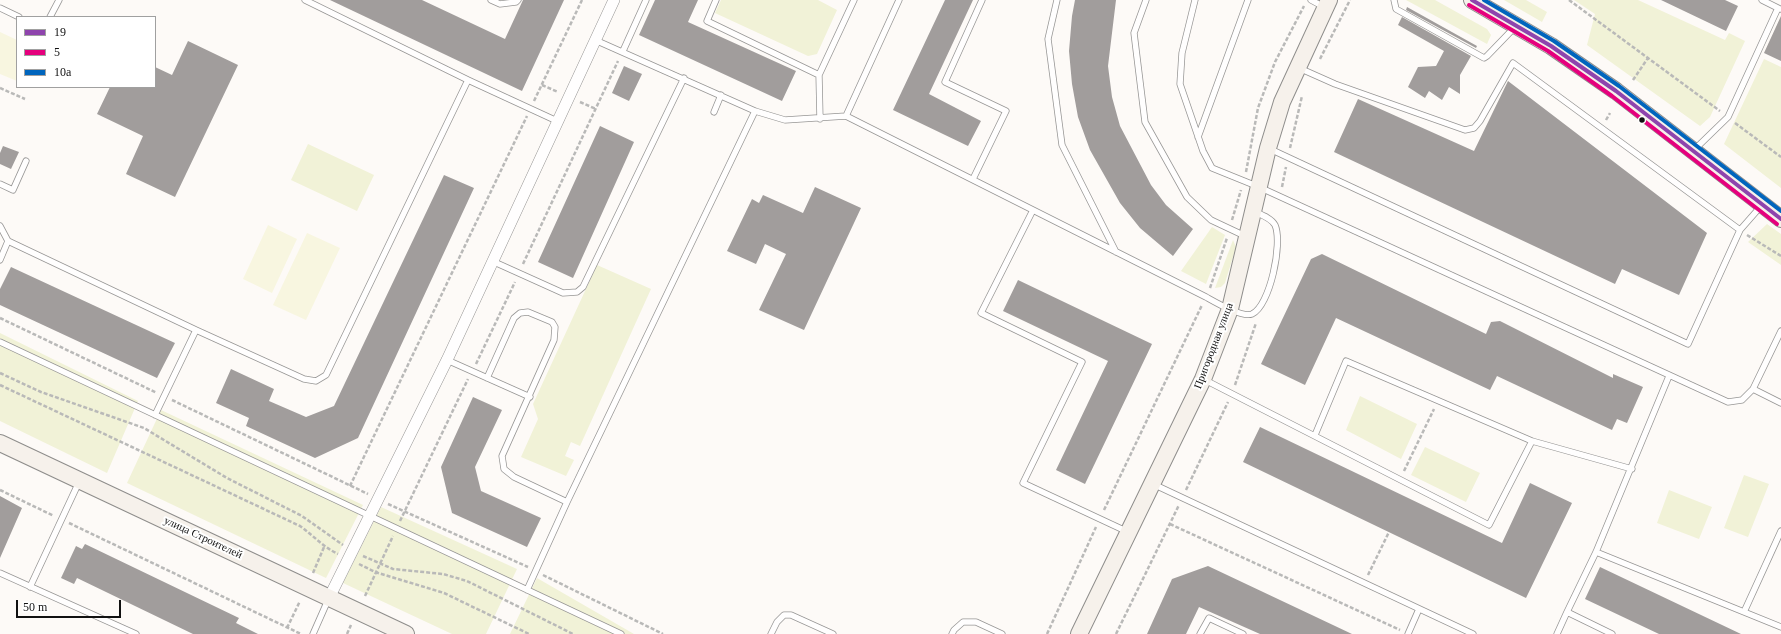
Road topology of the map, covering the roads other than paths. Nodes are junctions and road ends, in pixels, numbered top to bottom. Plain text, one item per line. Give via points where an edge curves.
1 (59, 0) edge
2 (305, 0) edge
3 (491, 0) edge
4 (518, 0) edge
5 (614, 0) edge
6 (646, 0) edge
7 (716, 0) edge
8 (854, 0) edge
9 (899, 0) edge
10 (982, 0) edge
11 (1057, 0) edge
12 (1146, 0) edge
13 (1195, 0) edge
14 (1248, 0) edge
15 (1309, 0) edge
16 (1394, 0) edge
17 (1472, 0) edge
18 (1762, 0) edge
19 (1328, 4) edge
20 (0, 8) edge
21 (1780, 8) edge
22 (17, 16) edge
23 (51, 16) edge
24 (1516, 26) junction
25 (595, 40) junction
26 (623, 51) junction
27 (1305, 71) junction
28 (819, 75) junction
29 (684, 78) junction
30 (468, 80) junction
31 (721, 95) junction
32 (755, 111) junction
33 (714, 112) dead end
34 (846, 116) junction
35 (820, 119) junction
36 (557, 121) junction
37 (1198, 137) junction
38 (1268, 148) junction
39 (1693, 152) junction
40 (26, 161) dead end
41 (973, 179) junction
42 (0, 184) edge
43 (1259, 187) junction
44 (1762, 205) junction
45 (1033, 210) junction
46 (1253, 211) junction
47 (1781, 219) edge
48 (0, 226) edge
49 (1740, 230) junction
50 (1247, 237) junction
51 (8, 241) junction
52 (1116, 252) junction
53 (0, 260) edge
54 (492, 261) junction
55 (1230, 309) junction
56 (196, 330) junction
57 (1781, 331) edge
58 (0, 342) edge
59 (447, 360) junction
60 (1669, 376) junction
61 (487, 378) junction
62 (1203, 379) junction
63 (1753, 389) junction
64 (530, 397) junction
65 (1781, 403) edge
66 (155, 414) junction
67 (1315, 435) junction
68 (1532, 441) junction
69 (0, 443) edge
70 (1632, 469) junction
71 (79, 480) junction
72 (1152, 483) junction
73 (568, 502) junction
74 (370, 516) junction
75 (1781, 531) edge
76 (1128, 532) junction
77 (1596, 552) junction
78 (0, 573) edge
79 (30, 587) junction
80 (526, 590) junction
81 (329, 598) junction
82 (1420, 609) junction
83 (1567, 612) junction
84 (1744, 612) junction
85 (1781, 627) edge
86 (136, 634) edge
87 (313, 634) edge
88 (406, 634) edge
89 (621, 634) edge
90 (771, 634) edge
91 (833, 634) edge
92 (952, 634) edge
93 (1002, 634) edge
94 (1079, 634) edge
95 (1200, 634) edge
96 (1243, 634) edge
97 (1408, 634) edge
98 (1474, 634) edge
99 (1557, 634) edge
100 (1612, 634) edge

1 - 23 lane
2 - 30 lane
3 - 4 lane via 500,4
5 - 25 street
6 - 26 lane
7 - 28 lane via 707,21
8 - 28 lane
9 - 34 lane
10 - 41 lane via 945,82 1006,111
11 - 52 lane via 1048,39 1062,145
12 - 50 lane via 1134,33 1145,122 1187,197 1210,220
13 - 37 lane via 1182,53 1180,84
14 - 37 lane
15 - 19 lane
16 - 24 lane via 1396,9 1484,58
17 - 24 street
18 - 21 lane
19 - 27 street, Пригородная улица
20 - 22 lane
21 - 39 lane via 1728,117
24 - 39 street via 1551,46 1616,91
25 - 26 lane
25 - 36 street
26 - 29 lane
27 - 38 street, Пригородная улица via 1282,102
27 - 49 lane via 1465,130 1474,128 1480,121 1513,63
28 - 35 lane
29 - 31 lane
29 - 54 lane via 583,287 577,292 563,293
30 - 36 lane
30 - 56 lane via 326,375 316,381 304,379
31 - 32 lane
31 - 33 lane
32 - 35 lane via 784,120
32 - 73 lane
34 - 35 lane
34 - 41 lane
36 - 54 street
37 - 43 lane via 1212,168
38 - 43 street, Пригородная улица
38 - 49 lane via 1688,344
39 - 44 street
40 - 42 lane via 13,190
41 - 45 lane
43 - 46 street, Пригородная улица
43 - 60 lane
44 - 47 street
44 - 49 lane
45 - 52 lane
45 - 76 lane via 981,313 1082,362 1023,483
46 - 50 street, Пригородная улица
46 - 55 lane via 1266,216 1275,225 1278,240 1276,262 1262,304 1252,314 1245,315
48 - 51 lane
50 - 55 street, Пригородная улица
51 - 53 lane
51 - 56 lane
52 - 55 lane
54 - 59 street
55 - 62 street, Пригородная улица
56 - 66 lane
57 - 63 lane
58 - 66 lane
59 - 61 lane
59 - 74 street
60 - 63 lane via 1728,402 1742,400
60 - 70 lane
61 - 64 lane
61 - 64 lane via 514,318 520,313 535,314 552,322 556,333
62 - 67 lane
62 - 72 street, Пригородная улица
63 - 65 lane
64 - 73 lane via 502,456 504,469 514,477
66 - 74 lane
67 - 68 lane via 1346,361
67 - 68 lane via 1489,525
68 - 70 lane
69 - 71 street, улица Строителей
70 - 77 lane
71 - 79 lane
71 - 81 street, улица Строителей
72 - 76 street, Пригородная улица
72 - 82 lane
73 - 80 lane
74 - 80 lane
74 - 81 street
75 - 84 lane
76 - 94 street, Пригородная улица
77 - 83 lane
77 - 84 lane
78 - 79 lane
79 - 86 lane
80 - 89 lane
81 - 87 lane
81 - 88 street, улица Строителей
82 - 97 lane
82 - 98 lane
83 - 99 lane
83 - 100 lane
84 - 85 lane
90 - 91 lane via 784,615 791,615
92 - 93 lane via 963,622 976,622
95 - 96 lane via 1209,618

